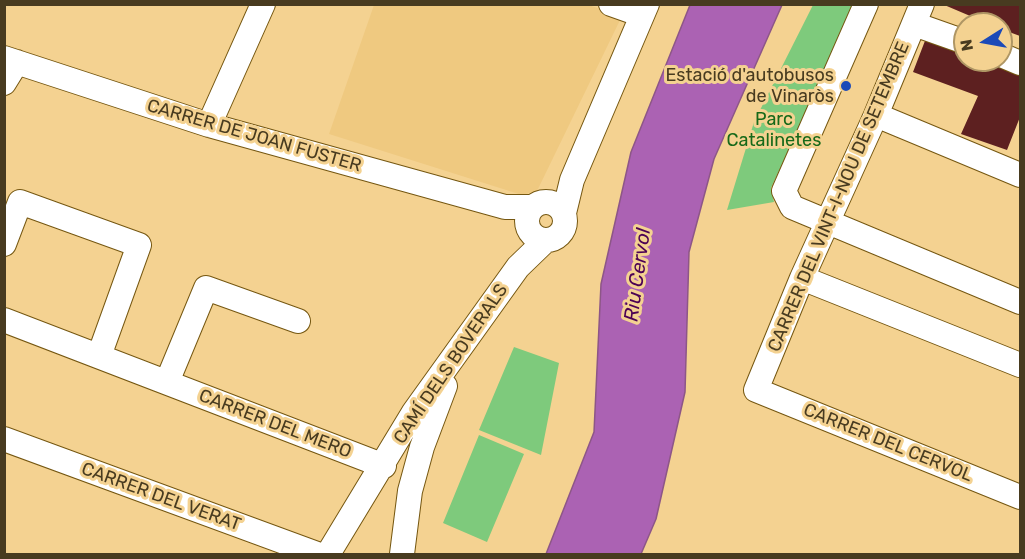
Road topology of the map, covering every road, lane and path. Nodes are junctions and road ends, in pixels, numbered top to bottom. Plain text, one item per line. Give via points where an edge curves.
1 (263, 4) edge
2 (611, 4) edge
3 (866, 4) edge
4 (645, 10) edge
5 (918, 14) edge
6 (953, 35) edge
7 (11, 60) edge
8 (4, 83) edge
9 (876, 115) junction
10 (209, 125) junction
11 (1020, 175) edge
12 (541, 220) junction
13 (827, 222) junction
14 (4, 244) edge
15 (802, 278) junction
16 (1020, 302) edge
17 (4, 320) edge
18 (298, 321) dead end
19 (466, 340) junction
20 (99, 356) junction
21 (1020, 365) edge
22 (167, 382) junction
23 (756, 390) joint
24 (4, 439) edge
25 (384, 466) junction
26 (1020, 497) edge
27 (317, 555) edge
28 (328, 555) edge
29 (402, 555) edge

1 - 10 street
2 - 4 street
3 - 13 street via 784,191 792,207
4 - 12 street, CAMÍ DELS BOVERALS via 572,180
5 - 6 street
5 - 9 street, CARRER DEL VINT-I-NOU DE SETEMBRE
7 - 8 street
7 - 10 street, CARRER DE JOAN FUSTER
9 - 11 street
9 - 13 street, CARRER DEL VINT-I-NOU DE SETEMBRE
10 - 12 street, CARRER DE JOAN FUSTER
12 - 19 street, CAMÍ DELS BOVERALS via 519,267
13 - 15 street, CARRER DEL VINT-I-NOU DE SETEMBRE
13 - 16 street
14 - 20 street via 20,202 140,245
15 - 21 street
15 - 23 street, CARRER DEL VINT-I-NOU DE SETEMBRE
17 - 20 street, CARRER DEL MERO
18 - 22 street via 206,288
19 - 25 street, CAMÍ DELS BOVERALS via 414,412
19 - 29 street via 436,405 422,447 410,490
20 - 22 street, CARRER DEL MERO
22 - 25 street, CARRER DEL MERO
23 - 26 street, CARRER DEL CERVOL
24 - 27 street, CARRER DEL VERAT
25 - 28 street, CAMÍ DELS BOVERALS

